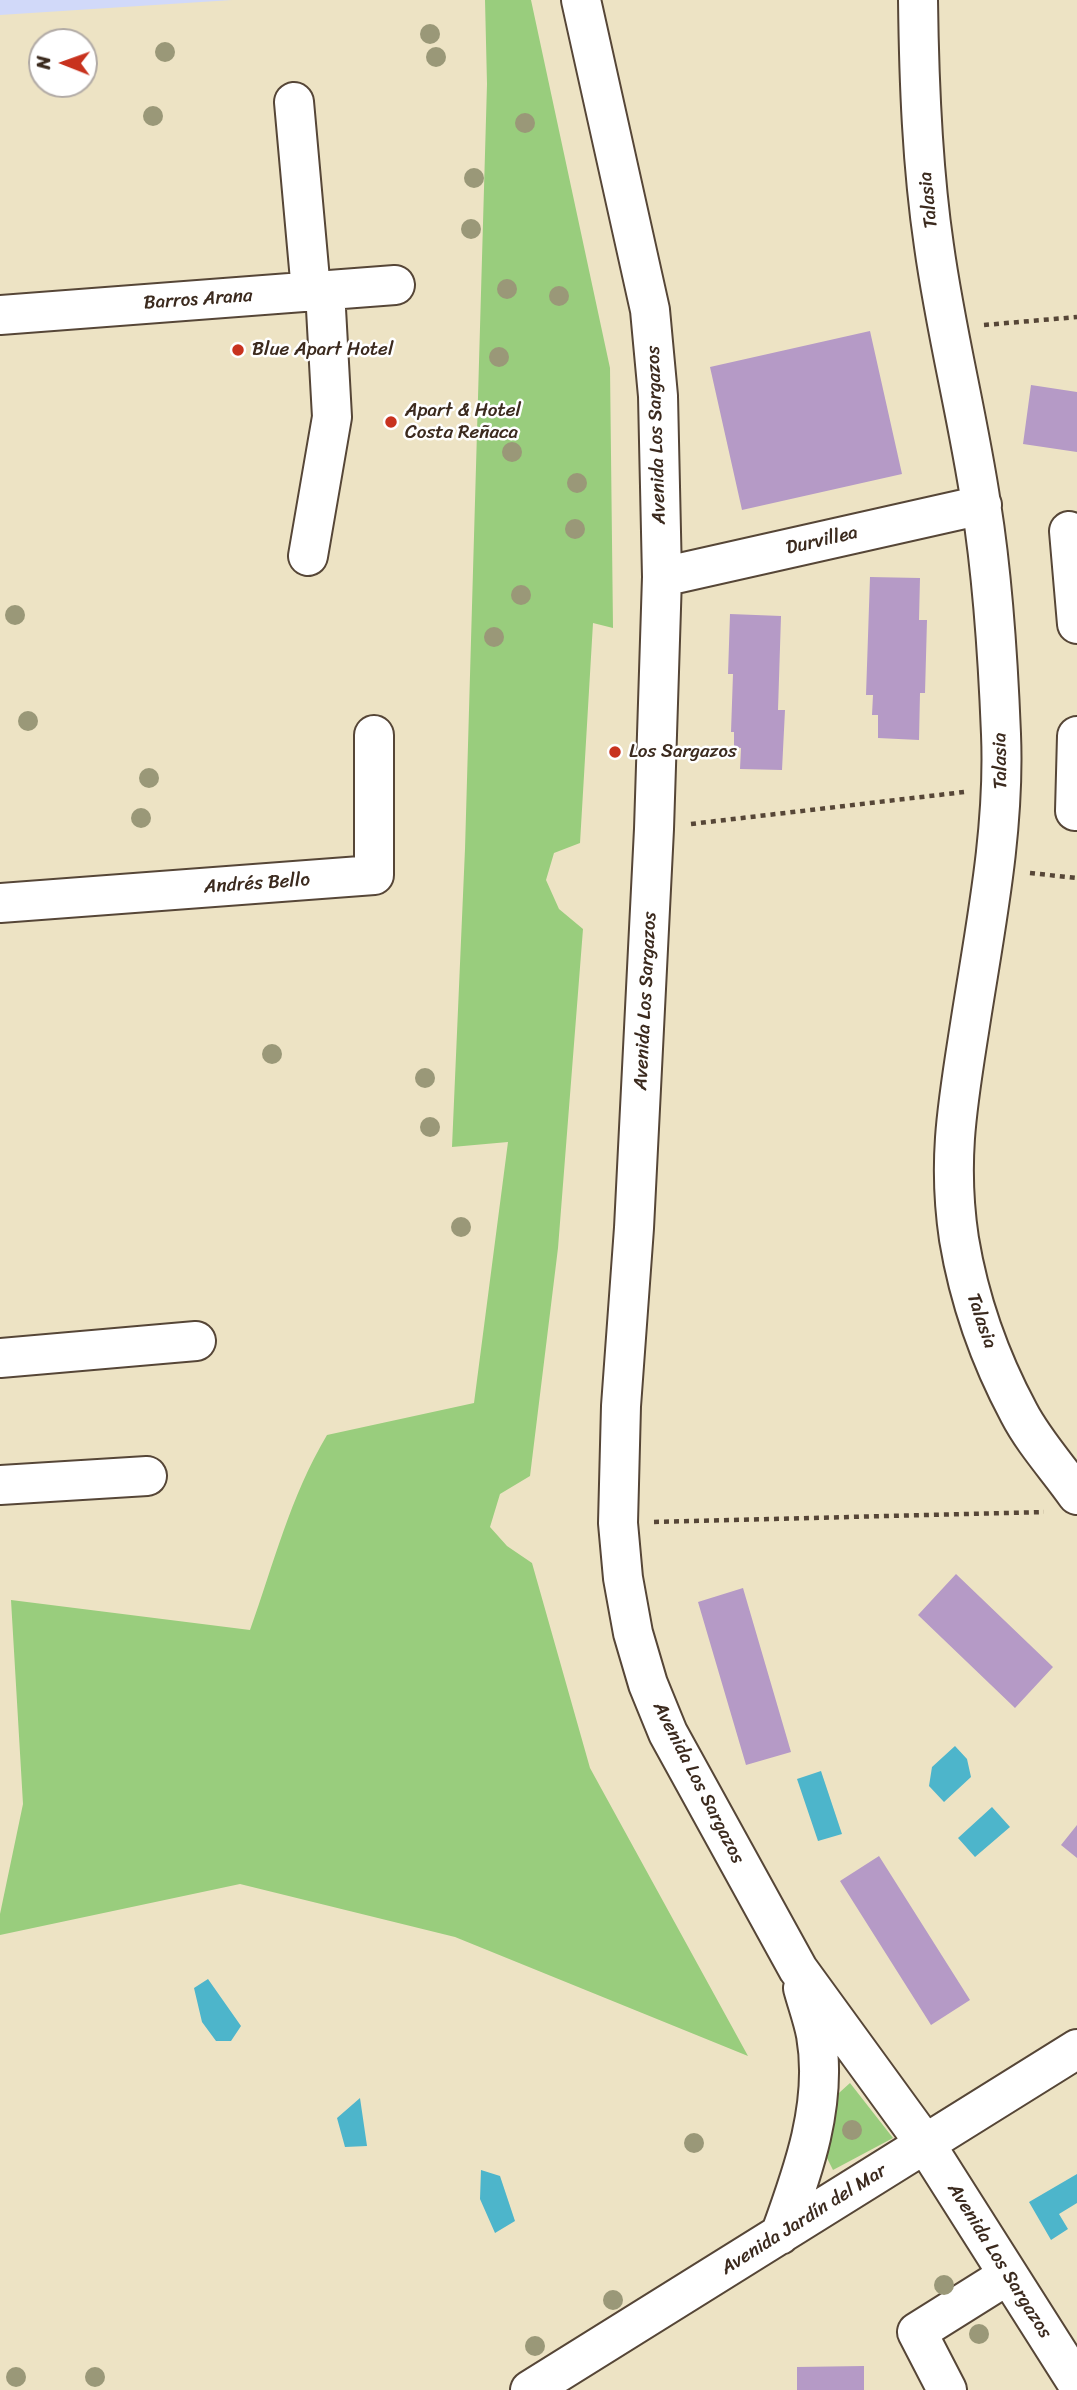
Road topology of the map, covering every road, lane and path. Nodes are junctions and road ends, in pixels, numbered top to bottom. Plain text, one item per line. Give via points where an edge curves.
1 (581, 0) edge
2 (918, 0) edge
3 (294, 102) dead end
4 (395, 285) dead end
5 (318, 291) junction
6 (0, 315) edge
7 (1077, 317) edge
8 (946, 328) junction
9 (982, 505) junction
10 (1069, 531) dead end
11 (309, 556) dead end
12 (662, 577) junction
13 (1077, 624) edge
14 (374, 735) dead end
15 (1077, 736) edge
16 (1002, 799) junction
17 (1075, 811) dead end
18 (654, 829) junction
19 (994, 869) junction
20 (1077, 878) edge
21 (0, 903) edge
22 (196, 1341) dead end
23 (0, 1358) edge
24 (147, 1476) dead end
25 (0, 1486) edge
26 (1063, 1503) edge
27 (618, 1523) junction
28 (798, 1969) junction
29 (1077, 2049) edge
30 (926, 2145) junction
31 (780, 2235) junction
32 (1008, 2275) junction
33 (571, 2379) edge
34 (1077, 2382) edge
35 (530, 2390) edge
36 (947, 2390) edge

1 - 12 street, Avenida Los Sargazos via 650,310 658,396
2 - 8 street, Talasia via 924,154
3 - 5 street
4 - 5 street, Barros Arana
5 - 6 street, Barros Arana
5 - 11 street via 332,417
7 - 8 path
8 - 9 street, Talasia
9 - 12 street, Durvillea
9 - 16 street, Talasia via 996,645
10 - 13 street
12 - 18 street, Avenida Los Sargazos
14 - 21 street, Andrés Bello via 373,875
15 - 17 street
16 - 18 path via 978,790
16 - 19 street, Talasia
18 - 27 street, Avenida Los Sargazos
19 - 20 path
19 - 26 street, Talasia via 953,1132 953,1186 972,1297 1000,1374
22 - 23 street
24 - 25 street
26 - 27 path
27 - 28 street, Avenida Los Sargazos via 633,1633 663,1721
28 - 30 street, Avenida Los Sargazos
28 - 31 street, Avenida Los Sargazos via 816,2036 819,2080 800,2181
29 - 30 street, Avenida Jardín del Mar
30 - 31 street, Avenida Jardín del Mar
30 - 32 street, Avenida Los Sargazos
31 - 33 street, Avenida Jardín del Mar
32 - 34 street, Avenida Los Sargazos
32 - 36 street via 917,2332
33 - 35 street, Avenida Jardín del Mar

